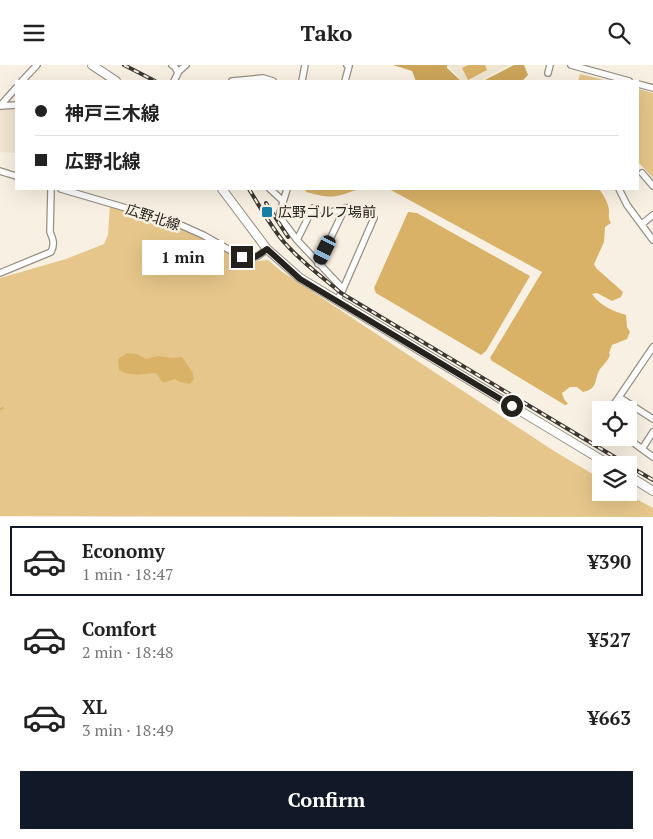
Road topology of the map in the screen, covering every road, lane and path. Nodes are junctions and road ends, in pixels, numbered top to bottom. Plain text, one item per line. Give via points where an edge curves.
1 (36, 65) edge
2 (92, 65) edge
3 (172, 65) edge
4 (186, 65) edge
5 (304, 65) edge
6 (347, 65) edge
7 (550, 65) edge
8 (572, 65) edge
9 (178, 72) junction
10 (548, 73) dead end
11 (23, 80) edge
12 (114, 80) edge
13 (174, 80) edge
14 (242, 80) edge
15 (270, 80) edge
16 (302, 80) edge
17 (345, 80) edge
18 (626, 80) edge
19 (639, 83) edge
20 (653, 88) edge
21 (15, 89) edge
22 (15, 105) edge
23 (0, 106) edge
24 (0, 171) edge
25 (642, 173) dead end
26 (15, 176) edge
27 (653, 186) edge
28 (51, 190) edge
29 (64, 190) edge
30 (223, 190) edge
31 (271, 190) edge
32 (288, 190) edge
33 (620, 190) edge
34 (283, 201) junction
35 (345, 208) junction
36 (653, 215) edge
37 (642, 225) junction
38 (653, 240) edge
39 (297, 241) junction
40 (267, 249) junction
41 (318, 264) junction
42 (0, 273) edge
43 (343, 289) junction
44 (337, 301) junction
45 (653, 347) edge
46 (619, 397) junction
47 (616, 401) edge
48 (652, 415) edge
49 (653, 432) edge
50 (637, 445) edge
51 (642, 449) junction
52 (595, 456) edge
53 (653, 457) edge
54 (637, 481) edge
55 (653, 491) edge

1 - 11 street
2 - 12 main road
3 - 9 street
4 - 9 street
5 - 16 street
6 - 17 street via 350,66
7 - 10 street
8 - 18 street
9 - 13 street
14 - 15 street
19 - 20 street
21 - 23 street
22 - 23 street
24 - 26 street
25 - 27 street
28 - 42 street via 50,232 54,247 51,252
29 - 40 street, 広野北線 via 174,222 242,257 249,259
30 - 40 main road
31 - 34 street
32 - 34 street
33 - 37 street
34 - 39 street via 279,216
35 - 39 street via 331,212 313,209
35 - 41 street
35 - 43 street via 351,207 374,218
36 - 37 street
37 - 38 street
39 - 41 street
40 - 44 main road via 300,279
41 - 43 street
43 - 44 street
44 - 52 main road
45 - 46 street
46 - 47 street
46 - 48 street
49 - 51 street
50 - 51 street
51 - 53 street
54 - 55 main road

